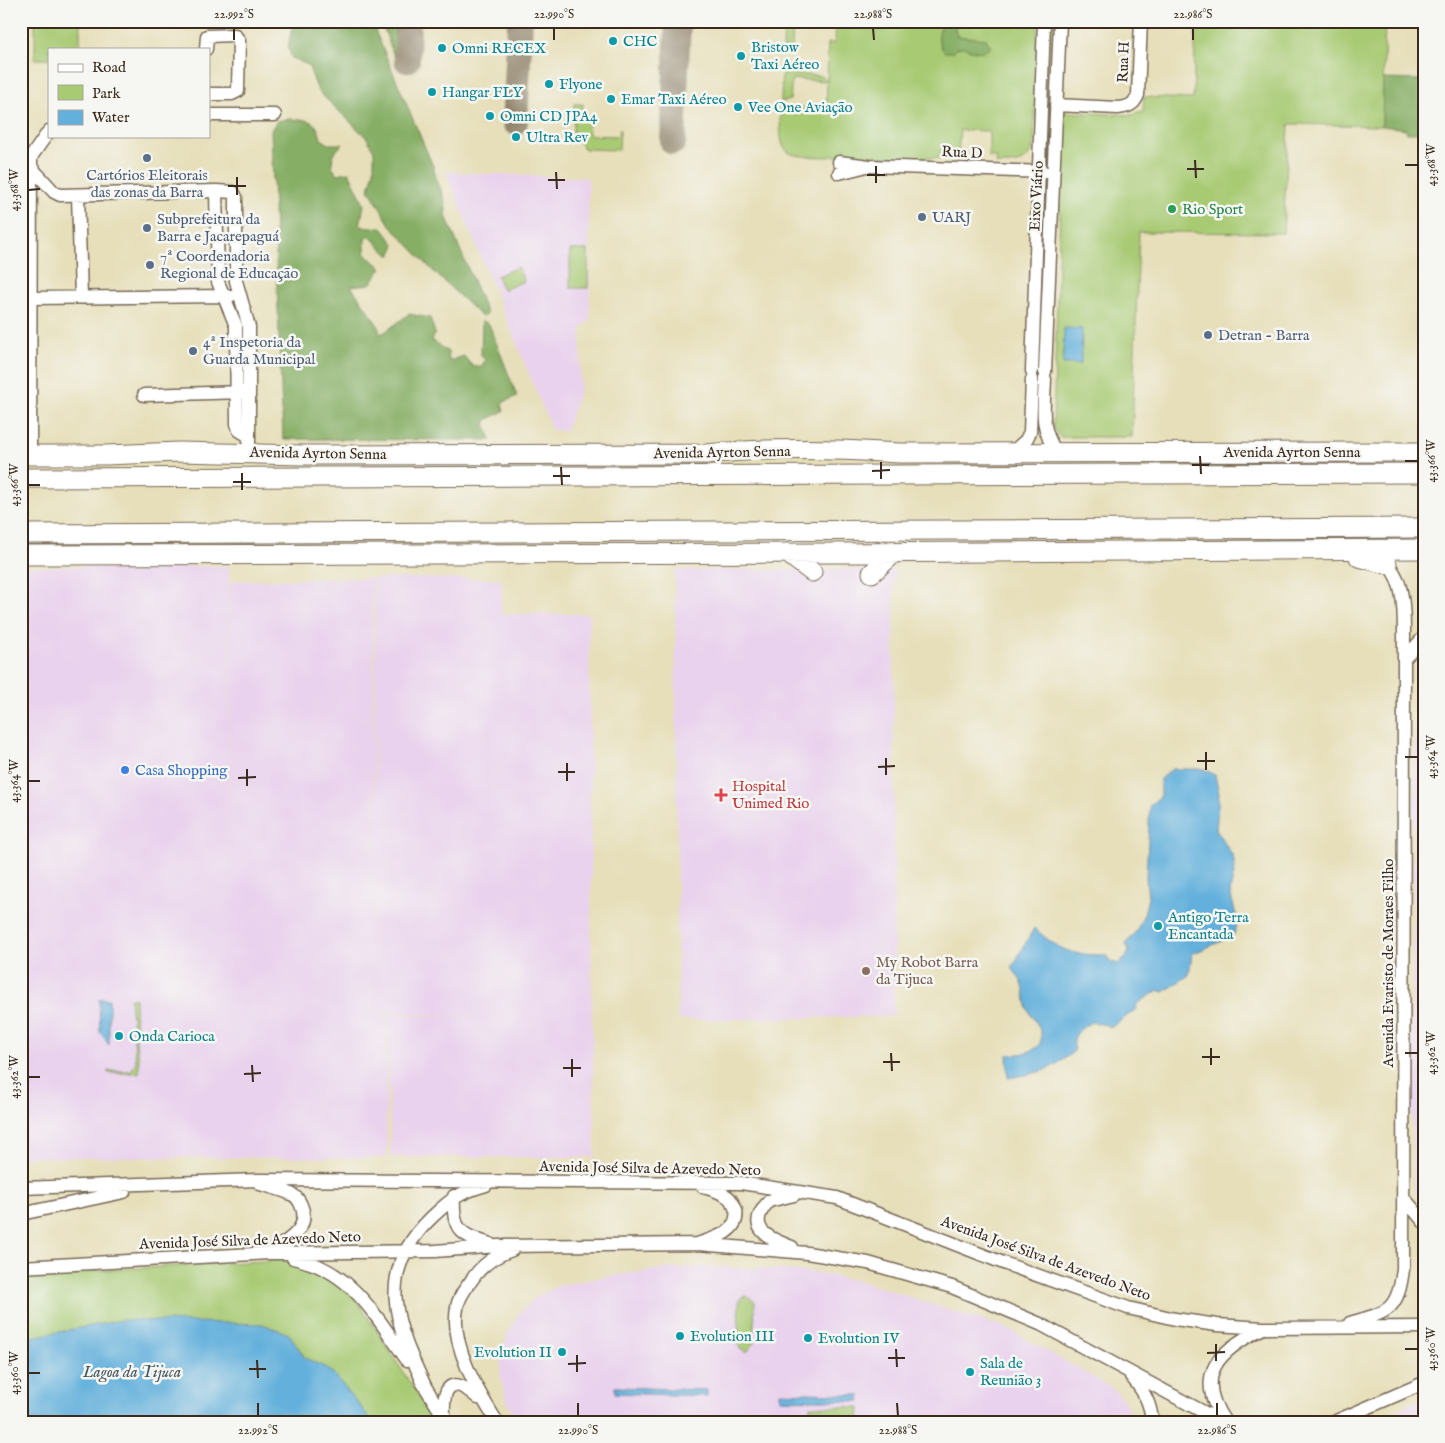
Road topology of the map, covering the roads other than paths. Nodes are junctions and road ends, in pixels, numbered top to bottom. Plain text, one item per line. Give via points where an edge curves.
1 (1044, 21) edge
2 (1060, 21) edge
3 (1141, 21) edge
4 (206, 48) edge
5 (210, 94) edge
6 (1056, 105) junction
7 (210, 115) edge
8 (275, 115) dead end
9 (48, 132) edge
10 (1038, 151) junction
11 (1054, 152) junction
12 (28, 160) edge
13 (839, 168) dead end
14 (1037, 172) junction
15 (1054, 173) junction
16 (216, 190) junction
17 (78, 195) junction
18 (26, 274) edge
19 (242, 295) junction
20 (222, 296) junction
21 (81, 297) junction
22 (30, 298) junction
23 (242, 392) junction
24 (144, 395) dead end
25 (1037, 424) junction
26 (249, 444) junction
27 (1013, 452) junction
28 (1236, 452) junction
29 (1424, 452) edge
30 (1057, 453) junction
31 (706, 454) junction
32 (26, 455) edge
33 (106, 455) junction
34 (1424, 473) edge
35 (856, 475) junction
36 (1097, 475) junction
37 (248, 477) junction
38 (21, 478) edge
39 (1424, 528) edge
40 (883, 530) junction
41 (1113, 530) junction
42 (326, 531) junction
43 (21, 534) edge
44 (1424, 549) edge
45 (1331, 551) junction
46 (1259, 552) junction
47 (205, 553) junction
48 (766, 553) junction
49 (787, 553) junction
50 (894, 553) junction
51 (21, 555) edge
52 (1387, 564) joint
53 (812, 572) dead end
54 (872, 572) dead end
55 (1424, 637) edge
56 (1404, 659) junction
57 (251, 1181) junction
58 (500, 1181) junction
59 (693, 1183) junction
60 (153, 1185) junction
61 (21, 1188) edge
62 (806, 1193) junction
63 (454, 1196) junction
64 (1404, 1198) junction
65 (21, 1214) edge
66 (1424, 1222) edge
67 (698, 1244) junction
68 (498, 1246) junction
69 (523, 1246) junction
70 (407, 1250) junction
71 (269, 1253) junction
72 (807, 1253) junction
73 (21, 1267) edge
74 (1338, 1326) junction
75 (1424, 1327) edge
76 (1263, 1328) junction
77 (1406, 1329) junction
78 (1424, 1335) edge
79 (1124, 1369) junction
80 (1422, 1382) edge
81 (425, 1386) junction
82 (488, 1408) junction
83 (446, 1419) edge
84 (497, 1422) edge
85 (1152, 1422) edge
86 (1224, 1422) edge
87 (1334, 1422) edge

1 - 10 street, Eixo Viário
2 - 6 street, Eixo Viário
3 - 6 street, Rua H via 1138,95 1134,103 1118,108
4 - 5 street via 207,36 211,35 235,35 239,41 238,91
6 - 11 street, Eixo Viário
7 - 8 street
9 - 12 street
10 - 11 street
10 - 14 street, Eixo Viário
11 - 15 street, Eixo Viário
12 - 17 street via 54,192
12 - 18 street
13 - 14 street, Rua D via 869,166
14 - 15 street, Rua D
14 - 25 street, Eixo Viário via 1032,375
15 - 25 street, Eixo Viário via 1045,375
16 - 17 street
16 - 19 street via 236,196 235,267
16 - 20 street via 218,282
17 - 21 street
18 - 22 street
19 - 20 street
19 - 23 street via 249,327
20 - 21 street
20 - 23 street via 236,326
21 - 22 street
22 - 32 street
23 - 24 street
23 - 26 street
25 - 27 street, Eixo Viário
25 - 30 street, Eixo Viário
26 - 31 highway, Avenida Ayrton Senna via 304,455
26 - 33 highway, Avenida Ayrton Senna
27 - 30 highway, Avenida Ayrton Senna
27 - 31 highway, Avenida Ayrton Senna via 760,451
28 - 29 highway, Avenida Ayrton Senna
28 - 30 highway, Avenida Ayrton Senna
28 - 36 highway
31 - 35 highway via 835,467
32 - 33 highway, Avenida Ayrton Senna
33 - 37 highway via 198,464
34 - 36 highway, Avenida Ayrton Senna
35 - 36 highway, Avenida Ayrton Senna
35 - 37 highway, Avenida Ayrton Senna
37 - 38 highway, Avenida Ayrton Senna
39 - 41 highway
40 - 41 highway
40 - 42 highway
40 - 48 highway
41 - 46 highway via 1184,544
42 - 43 highway
42 - 47 highway
44 - 45 highway
45 - 46 highway
45 - 52 highway
46 - 50 highway
47 - 48 highway
47 - 51 highway
48 - 49 highway
49 - 50 highway
49 - 53 highway
50 - 54 highway
52 - 56 street, Avenida Evaristo de Moraes Filho via 1397,574 1402,591
55 - 56 street
56 - 64 street, Avenida Evaristo de Moraes Filho
57 - 58 street, Avenida José Silva de Azevedo Neto
57 - 60 street, Avenida José Silva de Azevedo Neto
57 - 71 street via 291,1194 303,1208 303,1221 296,1233
58 - 59 street, Avenida José Silva de Azevedo Neto
58 - 63 street
59 - 62 street, Avenida José Silva de Azevedo Neto via 741,1183
59 - 67 street via 728,1197 736,1213 734,1225 727,1232
60 - 61 street, Avenida José Silva de Azevedo Neto
60 - 65 street, Avenida José Silva de Azevedo Neto
62 - 72 street via 769,1201 759,1217 766,1237
62 - 76 street, Avenida José Silva de Azevedo Neto via 864,1207 1128,1308 1175,1319
63 - 68 street via 454,1219 462,1233
63 - 70 street via 423,1226
64 - 66 street
64 - 74 street, Avenida Evaristo de Moraes Filho via 1403,1270 1397,1300 1388,1310
67 - 69 street, Avenida José Silva de Azevedo Neto
67 - 72 street, Avenida José Silva de Azevedo Neto
68 - 69 street, Avenida José Silva de Azevedo Neto
68 - 70 street, Avenida José Silva de Azevedo Neto
69 - 82 street via 500,1254 480,1267 457,1308 456,1333 474,1383
70 - 71 street, Avenida José Silva de Azevedo Neto
70 - 81 street via 396,1274 395,1302 400,1329
71 - 73 street, Avenida José Silva de Azevedo Neto
71 - 81 street via 310,1262 344,1280 359,1294
72 - 79 street, Avenida José Silva de Azevedo Neto via 868,1263 952,1287 1040,1324
74 - 76 street, Avenida José Silva de Azevedo Neto
74 - 77 street, Avenida José Silva de Azevedo Neto
75 - 77 street, Avenida José Silva de Azevedo Neto
76 - 86 street via 1239,1340 1216,1363 1210,1378 1210,1392
77 - 78 street
79 - 85 street via 1139,1385 1149,1403
79 - 86 street, Avenida José Silva de Azevedo Neto
80 - 87 street
81 - 83 street
82 - 83 street via 465,1387 453,1386 443,1398
82 - 84 street

